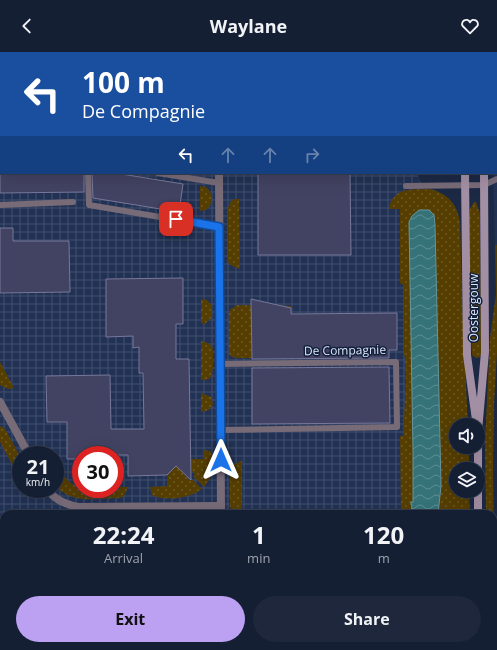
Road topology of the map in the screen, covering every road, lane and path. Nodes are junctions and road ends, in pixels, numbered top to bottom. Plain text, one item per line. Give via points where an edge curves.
1 (88, 174) edge
2 (164, 174) edge
3 (218, 174) edge
4 (465, 174) edge
5 (484, 174) edge
6 (497, 179) edge
7 (219, 183) junction
8 (465, 184) junction
9 (484, 185) junction
10 (406, 186) dead end
11 (73, 202) dead end
12 (0, 205) edge
13 (219, 227) junction
14 (220, 364) junction
15 (0, 402) edge
16 (475, 418) edge
17 (479, 418) edge
18 (221, 430) junction
19 (24, 446) edge
20 (54, 498) edge
21 (478, 498) edge
22 (221, 510) edge
23 (478, 510) edge

1 - 13 lane via 89,205
2 - 7 lane
3 - 7 street
4 - 8 main road, Oostergouw
5 - 9 main road, Oostergouw
6 - 9 lane
7 - 13 street
8 - 9 lane
8 - 10 lane
8 - 16 main road, Oostergouw via 467,354
9 - 17 main road, Oostergouw via 485,352
11 - 12 lane
13 - 14 street
14 - 18 street
14 - 18 lane, De Compagnie via 396,362 397,427
15 - 19 street
18 - 22 street
20 - 22 street via 78,507
21 - 23 main road

